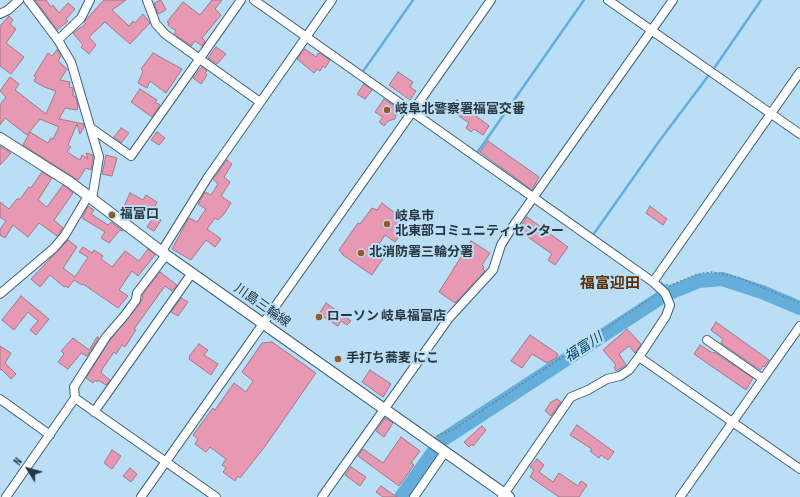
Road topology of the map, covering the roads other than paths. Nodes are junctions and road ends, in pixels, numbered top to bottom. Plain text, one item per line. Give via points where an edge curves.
1 (19, 0) edge
2 (28, 0) edge
3 (90, 0) edge
4 (241, 0) edge
5 (254, 0) edge
6 (332, 0) edge
7 (490, 0) edge
8 (608, 0) edge
9 (673, 0) edge
10 (149, 1) edge
11 (0, 14) edge
12 (652, 31) junction
13 (306, 38) junction
14 (58, 40) junction
15 (200, 59) junction
16 (800, 72) edge
17 (260, 102) junction
18 (412, 112) junction
19 (770, 113) junction
20 (91, 128) junction
21 (800, 134) edge
22 (0, 138) edge
23 (535, 196) junction
24 (90, 198) junction
25 (164, 253) junction
26 (192, 273) junction
27 (654, 280) junction
28 (0, 294) edge
29 (264, 322) junction
30 (800, 326) edge
31 (707, 340) dead end
32 (640, 357) junction
33 (763, 379) junction
34 (75, 398) junction
35 (0, 399) edge
36 (385, 408) junction
37 (94, 412) junction
38 (733, 422) junction
39 (50, 435) junction
40 (444, 451) junction
41 (165, 462) junction
42 (800, 469) edge
43 (505, 496) edge
44 (6, 497) edge
45 (141, 497) edge
46 (216, 497) edge
47 (322, 497) edge
48 (414, 497) edge
49 (680, 497) edge

1 - 11 street
2 - 14 street
3 - 14 street via 81,18
4 - 15 street
5 - 13 street
6 - 13 street
7 - 18 street
8 - 12 street
9 - 12 street
10 - 15 street via 156,24 165,34
12 - 19 street
12 - 23 street
13 - 17 street
13 - 18 street
14 - 20 street via 71,62
15 - 17 street
15 - 20 street via 131,156
16 - 19 street
17 - 25 street via 208,176
18 - 23 street
18 - 29 street
19 - 21 street
19 - 27 street
20 - 24 street via 99,157
22 - 24 main road, 川島三輪線
23 - 27 street
23 - 36 street via 501,245 493,270 449,318
24 - 25 main road, 川島三輪線
24 - 28 street via 54,248
25 - 26 main road, 川島三輪線
25 - 34 street via 136,293 136,300 106,337 74,387
26 - 29 main road, 川島三輪線
26 - 37 street
27 - 32 street via 670,305 666,316
29 - 36 main road, 川島三輪線
29 - 41 street
30 - 33 street
31 - 33 street
32 - 38 street
32 - 43 street via 620,376 607,379 571,397
33 - 38 street
34 - 37 street
34 - 39 street
35 - 39 street
36 - 40 main road, 川島三輪線
36 - 47 street
37 - 41 street
38 - 42 street
38 - 49 street
39 - 44 street
40 - 43 main road, 川島三輪線
40 - 48 street
41 - 45 street
41 - 46 street

